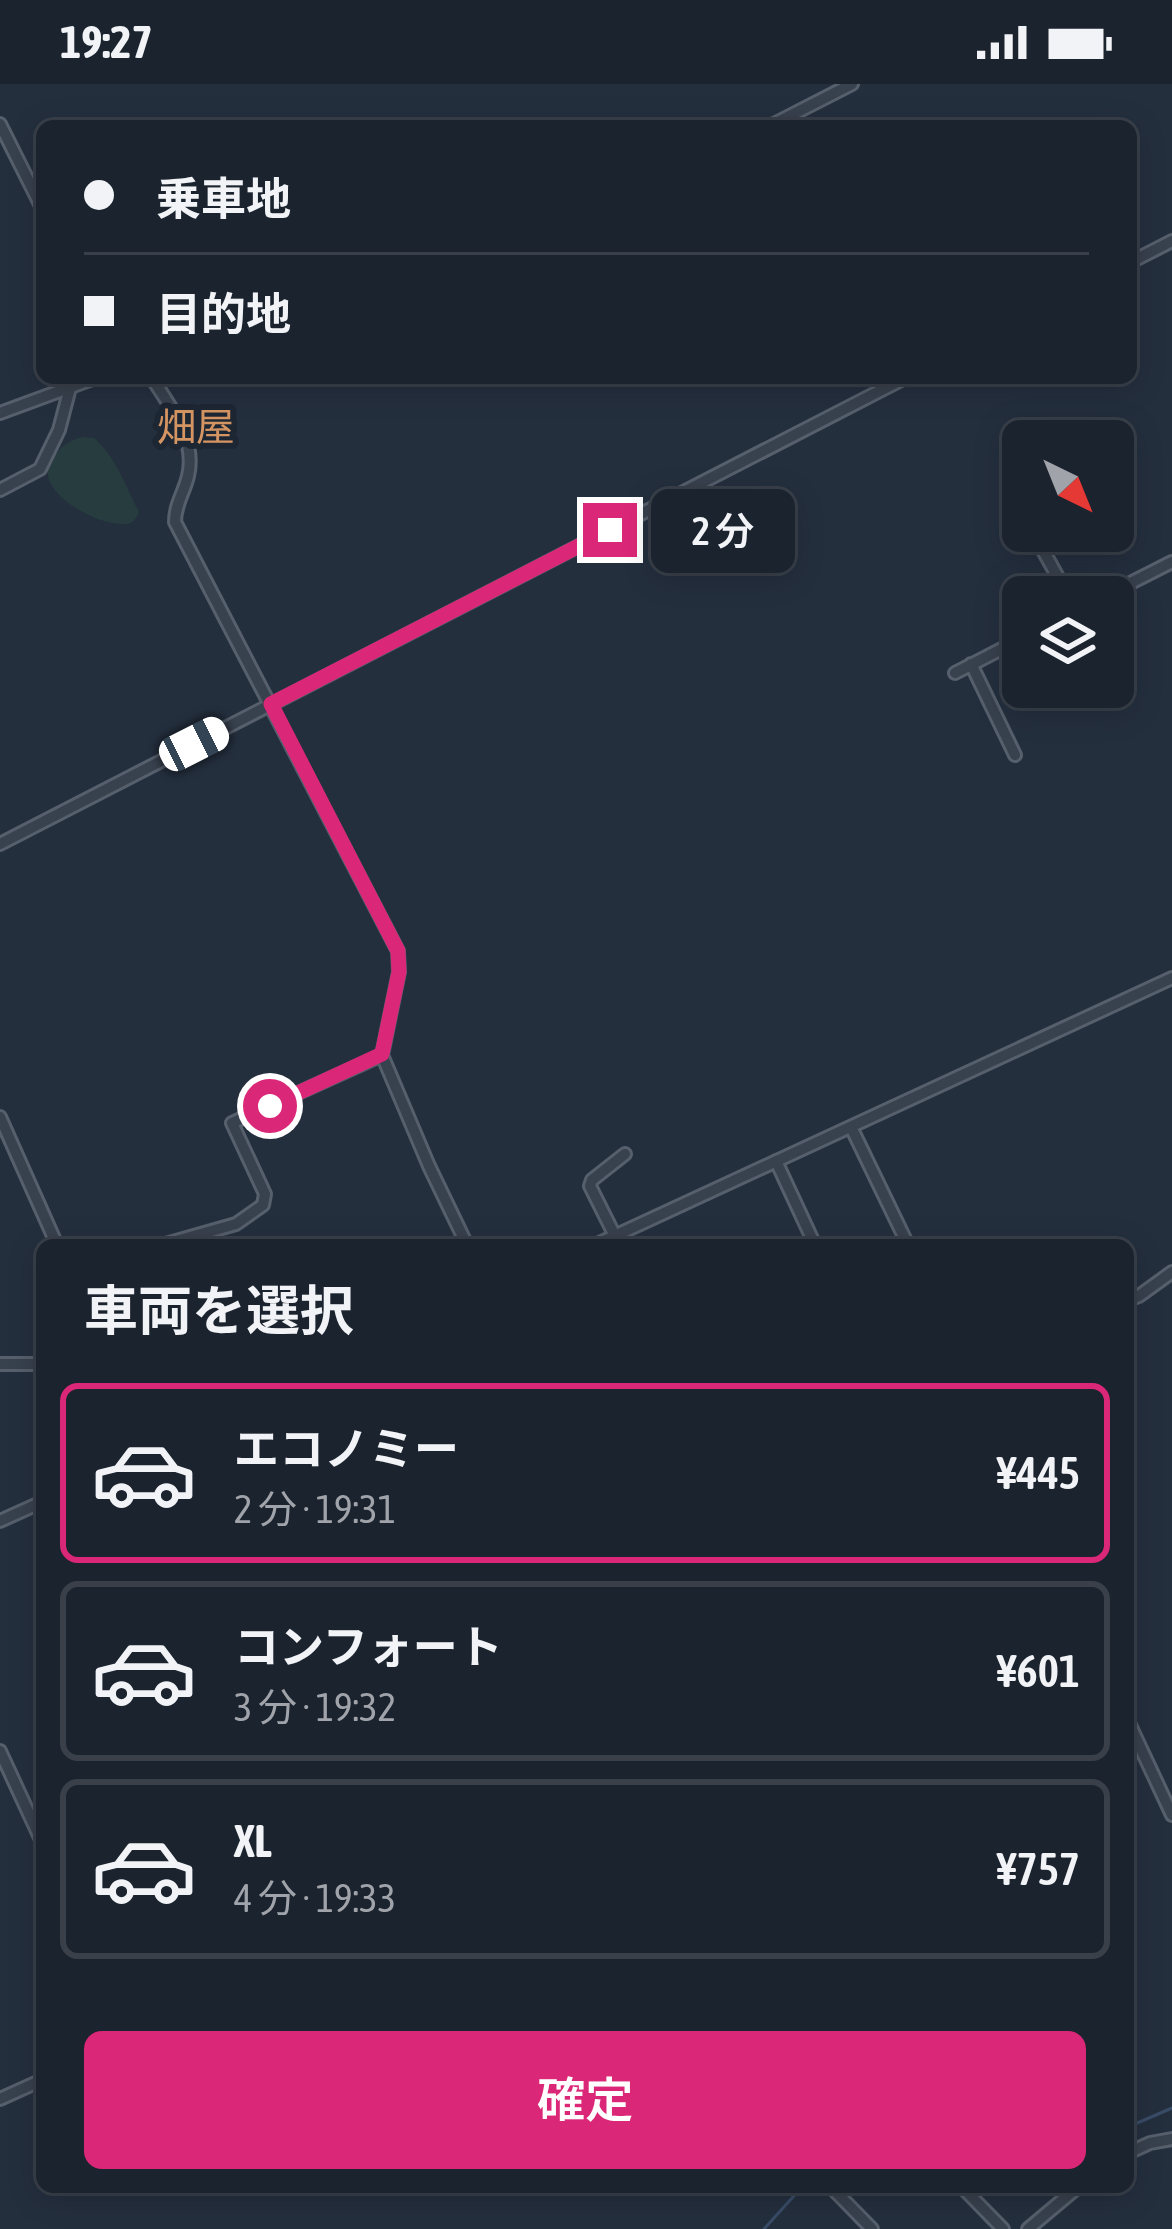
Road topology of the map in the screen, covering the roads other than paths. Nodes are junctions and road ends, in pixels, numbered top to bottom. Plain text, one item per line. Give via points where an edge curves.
1 (852, 84) edge
2 (782, 120) edge
3 (0, 124) edge
4 (36, 196) edge
5 (1172, 241) edge
6 (1137, 259) edge
7 (80, 384) edge
8 (156, 384) edge
9 (893, 384) edge
10 (70, 388) junction
11 (0, 413) edge
12 (0, 490) edge
13 (1172, 562) edge
14 (1134, 581) edge
15 (1002, 648) edge
16 (970, 664) junction
17 (955, 673) dead end
18 (271, 704) junction
19 (1015, 754) dead end
20 (0, 844) edge
21 (1172, 977) edge
22 (382, 1054) junction
23 (0, 1117) edge
24 (851, 1127) junction
25 (625, 1154) dead end
26 (776, 1161) junction
27 (615, 1236) junction
28 (55, 1239) edge
29 (183, 1239) edge
30 (464, 1239) edge
31 (608, 1239) edge
32 (812, 1239) edge
33 (905, 1239) edge
34 (1172, 1272) edge
35 (1134, 1298) edge
36 (0, 1364) edge
37 (36, 1364) edge
38 (36, 1505) edge
39 (0, 1521) edge
40 (1134, 1735) edge
41 (0, 1751) edge
42 (1167, 1792) edge
43 (1172, 1815) edge
44 (36, 1829) edge
45 (36, 2083) edge
46 (0, 2099) edge
47 (1172, 2139) edge
48 (1134, 2150) edge
49 (837, 2193) edge
50 (968, 2193) edge
51 (1071, 2193) edge
52 (872, 2229) edge
53 (1003, 2229) edge
54 (1028, 2229) edge

1 - 2 street
3 - 4 street
5 - 6 street
7 - 10 street
8 - 18 street via 190,460 176,522
9 - 18 street
10 - 11 street
10 - 12 street via 40,469
13 - 14 street
15 - 16 street
16 - 17 street
16 - 19 street
18 - 20 street
18 - 22 street via 398,951
21 - 24 street
22 - 29 street via 232,1123 263,1205 236,1224
22 - 30 street
23 - 28 street
24 - 26 street
24 - 33 street
25 - 27 street via 590,1186
26 - 27 street
26 - 32 street
27 - 31 street
34 - 35 street
36 - 37 street
38 - 39 street
40 - 42 street
41 - 44 street
42 - 43 street
45 - 46 street
47 - 48 street
49 - 52 street
50 - 53 street
51 - 54 street

